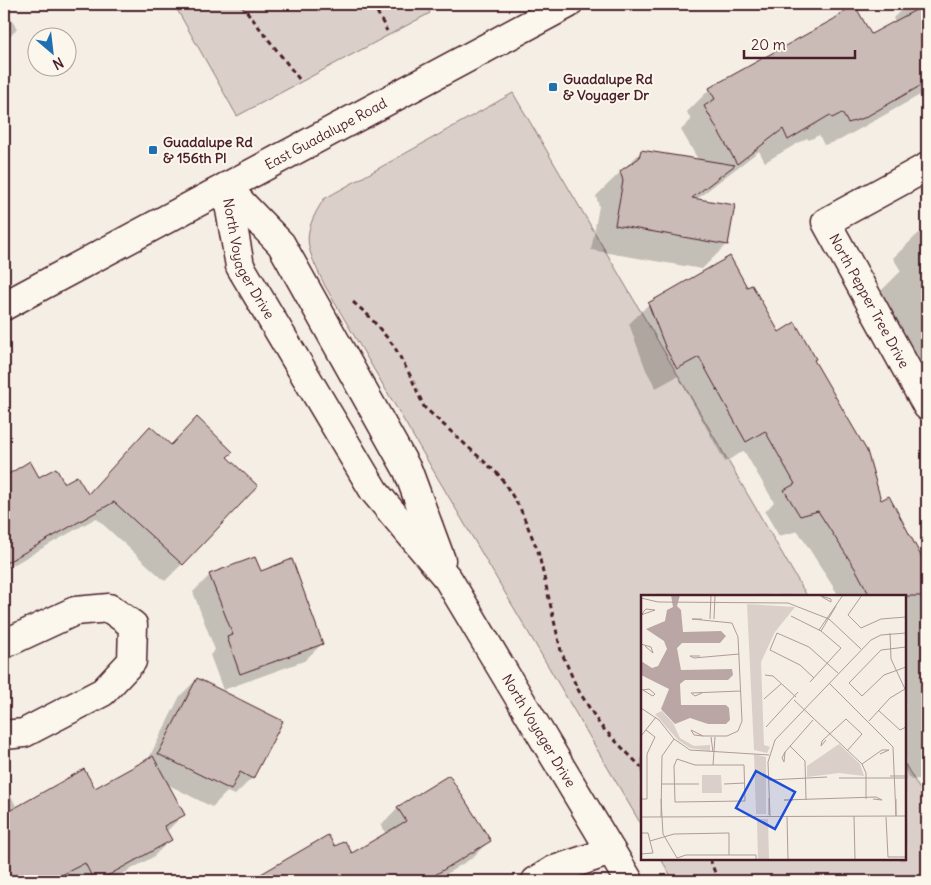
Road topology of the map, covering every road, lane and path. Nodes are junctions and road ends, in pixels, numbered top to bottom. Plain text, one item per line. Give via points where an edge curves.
1 (241, 4) edge
2 (373, 4) edge
3 (568, 4) edge
4 (387, 31) dead end
5 (298, 79) dead end
6 (927, 167) edge
7 (226, 187) junction
8 (349, 298) dead end
9 (4, 306) edge
10 (927, 406) edge
11 (448, 579) junction
12 (4, 644) edge
13 (4, 735) edge
14 (641, 767) edge
15 (611, 851) junction
16 (710, 860) edge
17 (536, 881) edge
18 (589, 881) edge
19 (629, 881) edge
20 (718, 881) edge

1 - 5 path
2 - 4 path
3 - 7 street, East Guadalupe Road
6 - 10 street, North Pepper Tree Drive via 826,222
7 - 9 street, East Guadalupe Road
7 - 11 street, North Voyager Drive via 281,244 408,471
7 - 11 street, North Voyager Drive via 240,266 374,491
8 - 14 path via 394,346 424,407 500,476 520,508 538,551 561,651 577,688 600,725
11 - 15 street, North Voyager Drive
12 - 13 street via 75,610 109,608 133,625 132,661 103,692 24,734
15 - 17 street via 554,870
15 - 18 street
15 - 19 street, North Voyager Drive
16 - 20 path

